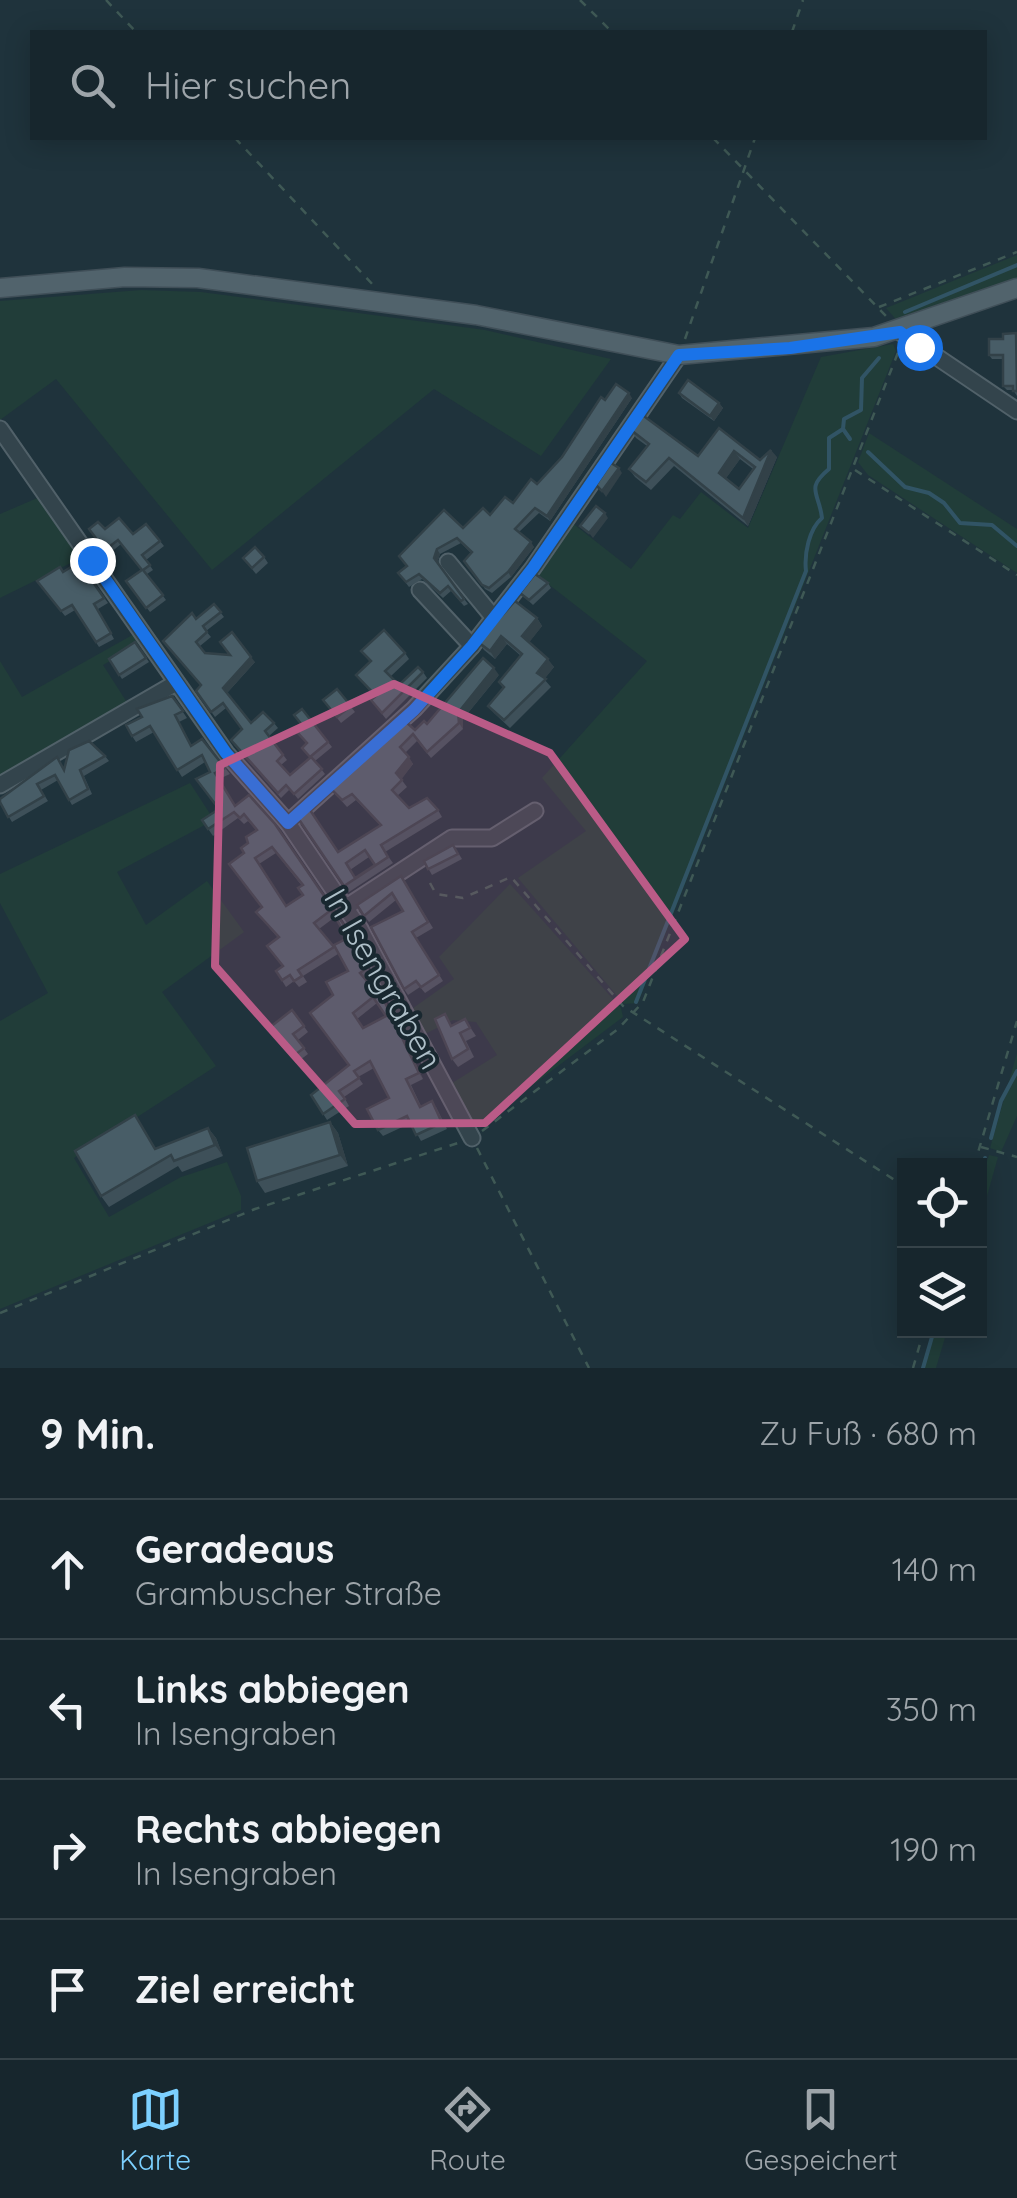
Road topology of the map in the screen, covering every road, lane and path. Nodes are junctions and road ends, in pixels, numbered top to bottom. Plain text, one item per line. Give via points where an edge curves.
1 (106, 0) edge
2 (580, 0) edge
3 (803, 0) edge
4 (134, 30) edge
5 (610, 30) edge
6 (793, 30) edge
7 (237, 140) edge
8 (715, 140) edge
9 (753, 140) edge
10 (744, 169) junction
11 (1017, 252) edge
12 (0, 288) edge
13 (1017, 288) edge
14 (382, 302) junction
15 (878, 308) junction
16 (904, 335) junction
17 (679, 355) junction
18 (1017, 411) edge
19 (0, 429) edge
20 (852, 468) junction
21 (448, 562) dead end
22 (1017, 575) edge
23 (420, 590) dead end
24 (494, 618) junction
25 (472, 646) junction
26 (176, 683) junction
27 (0, 785) edge
28 (535, 811) dead end
29 (288, 823) junction
30 (430, 883) dead end
31 (346, 908) junction
32 (635, 1014) junction
33 (1017, 1021) edge
34 (472, 1138) junction
35 (980, 1146) junction
36 (976, 1158) edge
37 (1017, 1158) edge
38 (897, 1182) edge
39 (0, 1313) edge
40 (922, 1338) edge
41 (589, 1368) edge
42 (913, 1368) edge

1 - 4 path
2 - 5 path
3 - 6 path
7 - 14 path via 372,282
8 - 10 path
9 - 10 path
10 - 15 path
10 - 17 path
11 - 15 path
12 - 14 main road via 156,276
13 - 16 main road
14 - 17 main road
15 - 16 path
16 - 17 main road
16 - 18 street
16 - 20 path
17 - 24 street
19 - 26 street, In Isengraben
20 - 22 path
20 - 32 path
21 - 24 street
23 - 25 street
24 - 25 street
25 - 29 street via 414,710
26 - 27 street
26 - 29 street, In Isengraben
28 - 31 street via 492,838 452,838
29 - 31 street, In Isengraben
30 - 32 path via 436,894 463,898 511,877
31 - 34 street, In Isengraben
32 - 34 path
32 - 38 path
33 - 35 path
34 - 39 path via 255,1209
34 - 41 path
35 - 36 path
35 - 37 path
40 - 42 path

